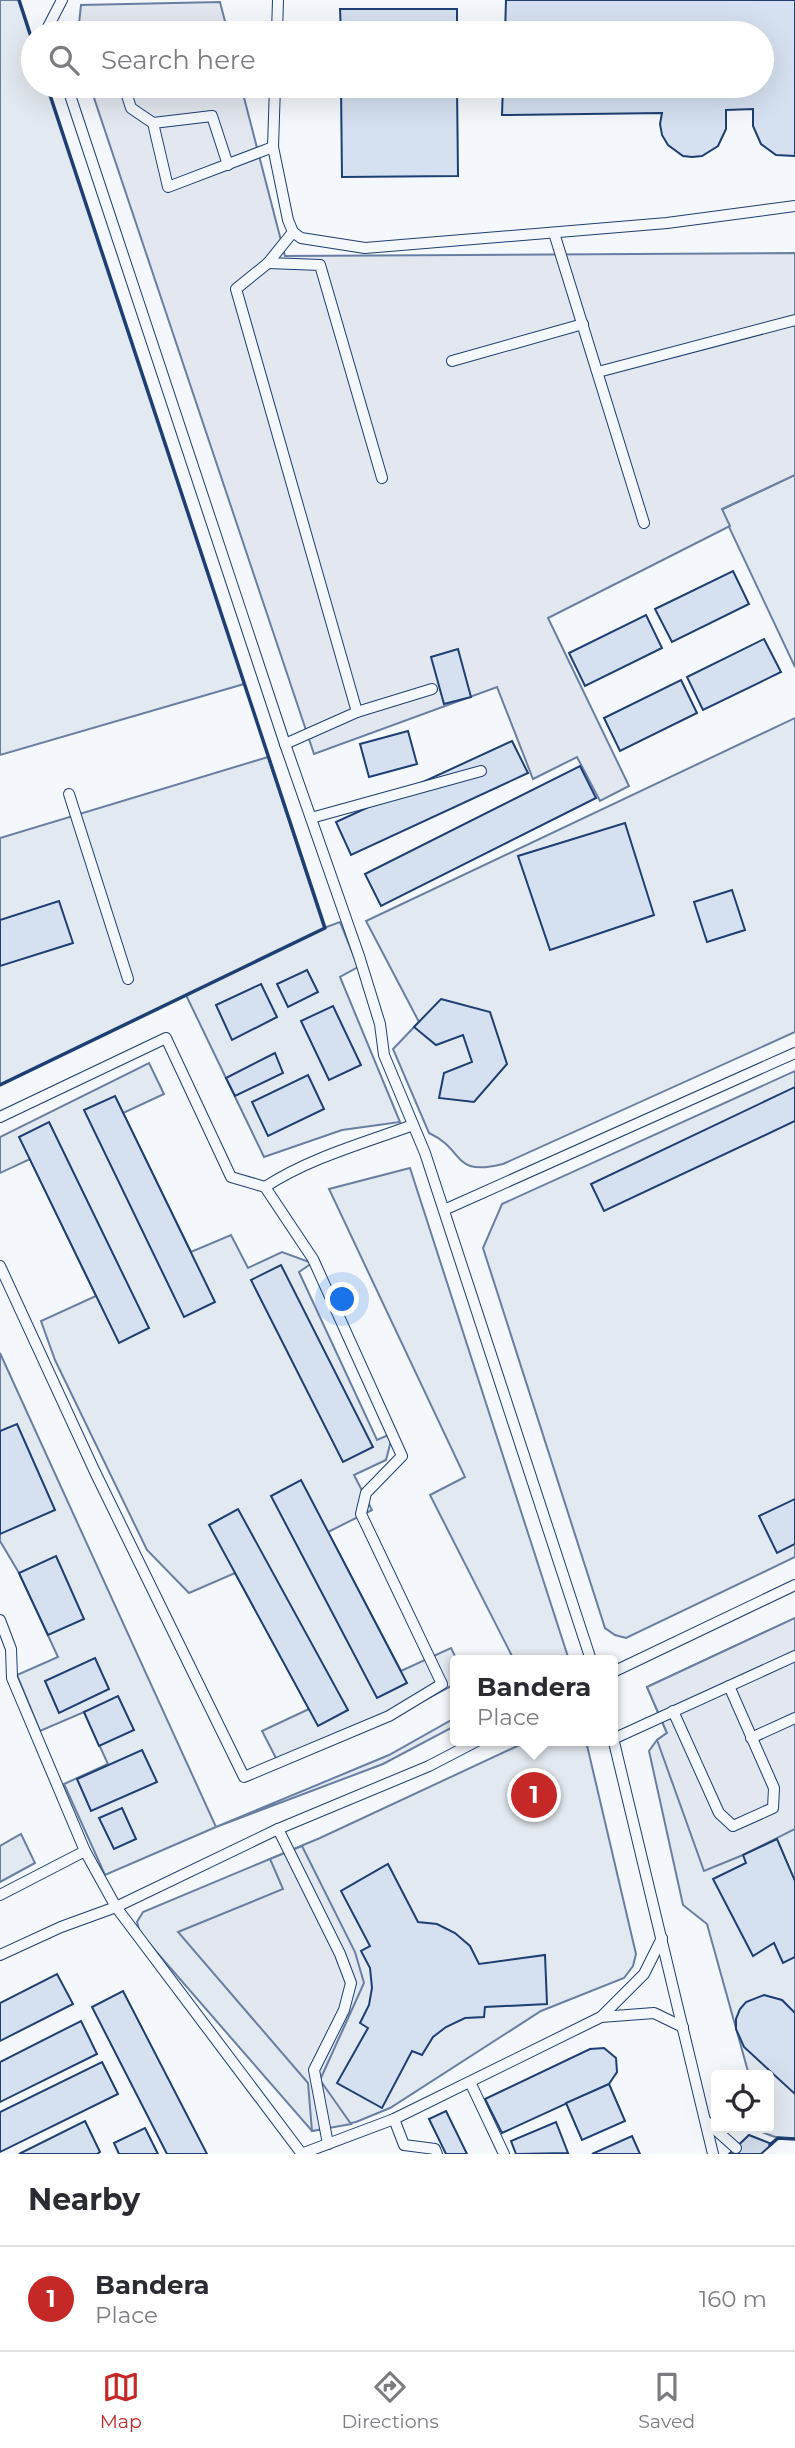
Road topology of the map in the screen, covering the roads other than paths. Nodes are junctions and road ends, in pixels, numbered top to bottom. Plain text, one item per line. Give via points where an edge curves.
1 (62, 0) edge
2 (278, 0) edge
3 (51, 21) edge
4 (277, 21) edge
5 (71, 98) edge
6 (128, 98) edge
7 (275, 98) edge
8 (153, 123) junction
9 (273, 147) junction
10 (228, 165) junction
11 (795, 206) edge
12 (293, 232) junction
13 (554, 233) junction
14 (268, 264) junction
15 (795, 320) edge
16 (583, 324) junction
17 (452, 361) dead end
18 (597, 372) junction
19 (382, 478) dead end
20 (644, 523) dead end
21 (432, 689) dead end
22 (357, 712) junction
23 (285, 744) junction
24 (481, 771) dead end
25 (69, 794) dead end
26 (311, 818) junction
27 (128, 979) dead end
28 (795, 1053) edge
29 (0, 1117) edge
30 (413, 1125) junction
31 (265, 1187) junction
32 (444, 1210) junction
33 (0, 1266) edge
34 (795, 1585) edge
35 (0, 1620) edge
36 (589, 1655) edge
37 (795, 1656) edge
38 (618, 1670) edge
39 (729, 1686) junction
40 (673, 1711) junction
41 (795, 1718) edge
42 (618, 1737) edge
43 (751, 1738) junction
44 (467, 1746) edge
45 (615, 1746) edge
46 (278, 1829) junction
47 (85, 1852) junction
48 (0, 1895) edge
49 (116, 1907) junction
50 (662, 1938) junction
51 (0, 1955) edge
52 (601, 2017) junction
53 (683, 2027) junction
54 (470, 2082) junction
55 (394, 2119) junction
56 (706, 2122) junction
57 (328, 2144) junction
58 (736, 2148) dead end
59 (401, 2149) edge
60 (301, 2154) edge
61 (437, 2154) edge
62 (504, 2154) edge
63 (713, 2154) edge

1 - 3 lane
2 - 4 lane
5 - 23 lane
6 - 8 lane via 131,108
7 - 9 lane
8 - 10 lane via 212,116
8 - 10 lane via 168,187
9 - 10 lane
9 - 12 lane
11 - 13 lane
12 - 13 lane via 301,238 365,248
12 - 14 lane
13 - 16 lane
14 - 19 lane via 320,265
14 - 22 lane via 236,289
15 - 18 lane
16 - 17 lane
16 - 18 lane
18 - 20 lane
21 - 22 lane
22 - 23 lane
23 - 26 lane
24 - 26 lane
25 - 27 lane
26 - 30 lane via 380,1024 384,1055
28 - 32 lane
29 - 31 lane via 166,1038 231,1177
30 - 31 lane via 318,1160
30 - 32 lane
31 - 33 lane via 313,1259 402,1457 366,1493 361,1514 442,1684 389,1716 244,1777
32 - 36 lane
34 - 38 lane
35 - 47 lane via 11,1649 12,1678
37 - 39 lane
39 - 40 lane
39 - 43 lane
40 - 42 lane
40 - 43 lane via 719,1813 733,1826 774,1808 774,1787
41 - 43 lane
44 - 46 lane
45 - 50 lane
46 - 49 lane
46 - 57 lane via 351,1983 344,2010 314,2070
47 - 48 lane
47 - 49 lane
49 - 51 lane
49 - 60 lane
50 - 52 lane via 644,1974
50 - 53 lane
52 - 53 lane via 654,2014
52 - 54 lane
53 - 56 lane
54 - 55 lane
54 - 62 lane
55 - 57 lane
55 - 59 lane
56 - 58 lane
56 - 63 lane
57 - 60 lane
59 - 61 lane via 435,2149

